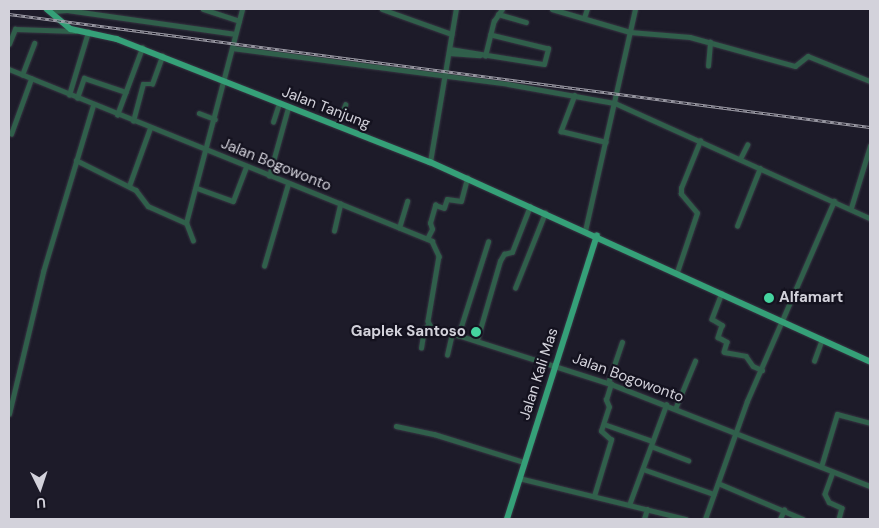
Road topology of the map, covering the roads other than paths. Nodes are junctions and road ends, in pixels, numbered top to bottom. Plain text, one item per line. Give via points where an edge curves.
1 (203, 9) edge
2 (242, 9) edge
3 (382, 9) edge
4 (456, 9) edge
5 (502, 9) edge
6 (552, 9) edge
7 (587, 9) edge
8 (635, 9) edge
9 (49, 10) edge
10 (74, 10) edge
11 (397, 11) edge
12 (498, 14) junction
13 (584, 18) junction
14 (239, 21) junction
15 (526, 22) dead end
16 (75, 30) junction
17 (88, 32) junction
18 (630, 32) junction
19 (235, 34) junction
20 (452, 34) junction
21 (491, 35) junction
22 (710, 42) junction
23 (34, 43) dead end
24 (9, 44) edge
25 (142, 48) junction
26 (232, 48) junction
27 (449, 51) junction
28 (162, 56) junction
29 (485, 56) junction
30 (708, 66) dead end
31 (9, 70) edge
32 (22, 75) junction
33 (446, 76) junction
34 (31, 79) junction
35 (225, 81) junction
36 (870, 81) edge
37 (126, 92) junction
38 (69, 95) junction
39 (575, 95) junction
40 (77, 98) junction
41 (615, 103) junction
42 (279, 104) junction
43 (93, 105) junction
44 (345, 105) dead end
45 (288, 108) junction
46 (199, 113) dead end
47 (117, 115) junction
48 (215, 119) junction
49 (133, 121) junction
50 (273, 122) dead end
51 (337, 125) junction
52 (150, 128) junction
53 (11, 134) dead end
54 (700, 141) junction
55 (606, 142) junction
56 (747, 145) dead end
57 (870, 146) edge
58 (207, 151) junction
59 (740, 159) junction
60 (76, 160) junction
61 (430, 162) junction
62 (246, 167) junction
63 (760, 168) junction
64 (270, 176) junction
65 (467, 178) junction
66 (288, 184) junction
67 (129, 186) junction
68 (197, 188) junction
69 (407, 201) dead end
70 (834, 201) junction
71 (340, 204) junction
72 (530, 206) junction
73 (851, 208) junction
74 (545, 213) junction
75 (870, 218) edge
76 (186, 223) junction
77 (737, 226) dead end
78 (399, 228) junction
79 (334, 231) dead end
80 (585, 231) junction
81 (597, 236) junction
82 (427, 239) junction
83 (193, 242) dead end
84 (488, 242) dead end
85 (264, 266) dead end
86 (677, 272) junction
87 (515, 288) dead end
88 (723, 292) junction
89 (783, 322) junction
90 (428, 324) junction
91 (452, 334) junction
92 (458, 336) junction
93 (822, 339) junction
94 (477, 340) junction
95 (622, 342) dead end
96 (421, 348) dead end
97 (447, 355) dead end
98 (694, 361) dead end
99 (814, 361) dead end
100 (870, 362) edge
101 (555, 365) junction
102 (762, 370) junction
103 (610, 384) junction
104 (666, 405) junction
105 (675, 409) junction
106 (9, 414) edge
107 (870, 423) edge
108 (604, 424) junction
109 (396, 426) dead end
110 (735, 432) junction
111 (652, 444) junction
112 (688, 460) dead end
113 (524, 462) junction
114 (821, 467) junction
115 (643, 469) junction
116 (833, 472) junction
117 (519, 478) junction
118 (718, 483) junction
119 (870, 486) edge
120 (714, 494) junction
121 (594, 496) junction
122 (629, 505) junction
123 (647, 510) junction
124 (784, 510) junction
125 (506, 519) edge
126 (644, 519) edge
127 (686, 519) edge
128 (705, 519) edge
129 (780, 519) edge
130 (804, 519) edge
131 (839, 519) edge

1 - 14 street
2 - 14 street, Jalan Bogowonto
3 - 11 street
4 - 20 street
5 - 12 street
6 - 13 street
7 - 13 street
8 - 18 street
9 - 10 street
9 - 16 main road, Jalan Tanjung
10 - 19 street
11 - 20 street
12 - 15 street
12 - 21 street
13 - 18 street
14 - 19 street, Jalan Bogowonto
16 - 17 main road, Jalan Tanjung
16 - 24 street via 15,29
17 - 25 main road, Jalan Tanjung
17 - 38 street
18 - 22 street via 680,35
18 - 41 street
19 - 26 street, Jalan Bogowonto
20 - 27 street
21 - 29 street
21 - 29 street via 546,49 548,53 540,66
22 - 30 street
22 - 36 street via 794,66 808,56
23 - 32 street
25 - 28 main road, Jalan Tanjung
25 - 37 street
26 - 33 street
26 - 35 street, Jalan Bogowonto
27 - 29 street
27 - 33 street
28 - 35 main road, Jalan Tanjung
28 - 49 street via 152,84 143,84
31 - 32 street, Jalan Bogowonto
32 - 34 street, Jalan Bogowonto
33 - 39 street
33 - 61 street
34 - 38 street, Jalan Bogowonto
34 - 53 street
35 - 42 main road, Jalan Tanjung
35 - 48 street, Jalan Bogowonto
37 - 40 street via 84,78
37 - 47 street
38 - 40 street, Jalan Bogowonto
39 - 41 street
39 - 55 street via 561,131
40 - 43 street, Jalan Bogowonto
41 - 54 street
41 - 55 street
42 - 45 main road, Jalan Tanjung
42 - 50 street
43 - 47 street, Jalan Bogowonto
43 - 60 street
44 - 51 street
45 - 51 main road, Jalan Tanjung
45 - 64 street
46 - 48 street
47 - 49 street, Jalan Bogowonto
48 - 58 street, Jalan Bogowonto
49 - 52 street, Jalan Bogowonto
51 - 61 main road, Jalan Tanjung
52 - 58 street, Jalan Bogowonto
52 - 67 street
54 - 59 street
54 - 86 street via 681,188 681,194 697,213
55 - 80 street
56 - 59 street
57 - 73 street
58 - 62 street, Jalan Bogowonto
58 - 68 street
59 - 63 street
60 - 67 street
60 - 106 street via 36,299
61 - 65 main road, Jalan Tanjung
62 - 64 street, Jalan Bogowonto
62 - 68 street via 233,201
63 - 70 street
63 - 77 street
64 - 66 street, Jalan Bogowonto
65 - 72 main road, Jalan Tanjung
65 - 82 street via 461,201 451,199 444,208 435,205 430,223 432,229
66 - 71 street, Jalan Bogowonto
66 - 85 street
67 - 76 street via 148,206
68 - 76 street
69 - 78 street
70 - 73 street
70 - 89 street
71 - 78 street, Jalan Bogowonto
71 - 79 street
72 - 74 main road, Jalan Tanjung
72 - 94 street via 512,252 504,254 500,261
73 - 75 street
74 - 80 main road, Jalan Tanjung
74 - 87 street
76 - 83 street
78 - 82 street, Jalan Bogowonto
80 - 81 main road, Jalan Tanjung
81 - 86 main road, Jalan Tanjung
81 - 101 main road, Jalan Kali Mas
82 - 90 street via 437,246 439,256
84 - 92 street
86 - 88 main road, Jalan Tanjung
88 - 89 main road, Jalan Tanjung
88 - 102 street via 712,319 722,325 718,338 726,342 724,352 746,356 753,366
89 - 93 main road, Jalan Tanjung
89 - 102 street
90 - 91 street, Jalan Bogowonto
90 - 96 street
91 - 92 street, Jalan Bogowonto
91 - 97 street
92 - 94 street, Jalan Bogowonto
93 - 99 street
93 - 100 main road, Jalan Tanjung
94 - 101 street, Jalan Bogowonto
95 - 103 street
98 - 105 street
101 - 103 street, Jalan Bogowonto
101 - 113 main road, Jalan Kali Mas
102 - 110 street
103 - 104 street, Jalan Bogowonto
103 - 108 street
104 - 105 street, Jalan Bogowonto
104 - 111 street
105 - 110 street, Jalan Bogowonto
107 - 114 street via 837,414
108 - 111 street
108 - 121 street via 601,431 610,440
109 - 113 street via 434,434
110 - 114 street, Jalan Bogowonto
110 - 118 street
111 - 112 street
111 - 115 street
113 - 117 main road, Jalan Kali Mas
114 - 116 street, Jalan Bogowonto
115 - 120 street
115 - 122 street
116 - 119 street, Jalan Bogowonto
116 - 131 street via 826,494 829,502 842,508
117 - 121 street
117 - 125 main road, Jalan Kali Mas
118 - 120 street
118 - 124 street
120 - 128 street
121 - 122 street
122 - 123 street
123 - 126 street
123 - 127 street
124 - 129 street
124 - 130 street

